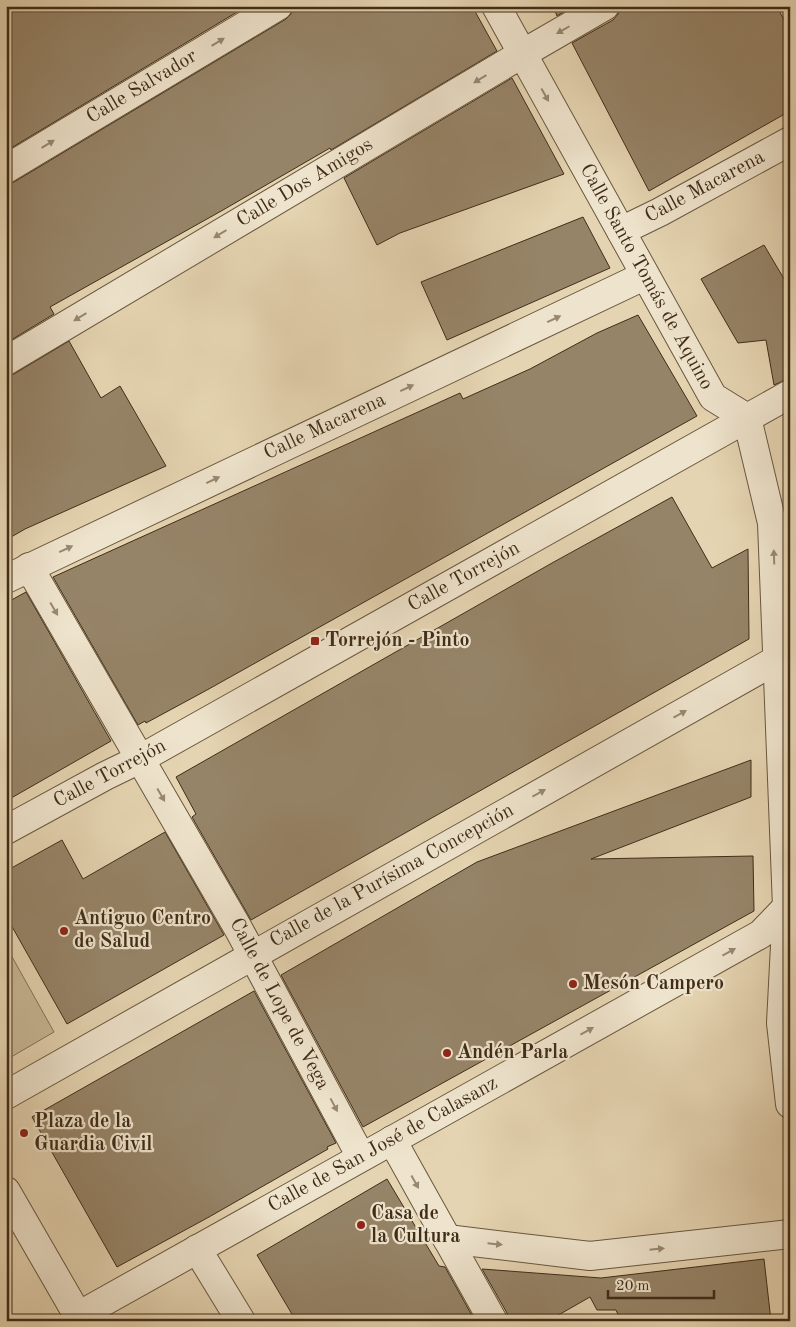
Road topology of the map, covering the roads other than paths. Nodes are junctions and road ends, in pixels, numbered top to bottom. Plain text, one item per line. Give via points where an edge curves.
1 (278, 6) edge
2 (496, 6) edge
3 (605, 6) edge
4 (522, 54) junction
5 (790, 141) edge
6 (6, 169) edge
7 (621, 231) junction
8 (644, 276) junction
9 (6, 361) edge
10 (790, 394) edge
11 (747, 418) junction
12 (18, 573) edge
13 (784, 659) edge
14 (140, 759) junction
15 (6, 830) edge
16 (788, 907) edge
17 (252, 955) junction
18 (789, 1094) edge
19 (6, 1095) edge
20 (392, 1140) junction
21 (361, 1157) junction
22 (6, 1192) edge
23 (16, 1233) edge
24 (790, 1234) edge
25 (447, 1239) junction
26 (197, 1249) junction
27 (79, 1318) edge
28 (241, 1321) edge
29 (493, 1321) edge

6 -> 1 street, Calle Salvador
2 - 4 street, Calle Santo Tomás de Aquino
3 -> 4 street, Calle Dos Amigos
4 -> 7 street, Calle Santo Tomás de Aquino
4 -> 9 street, Calle Dos Amigos
5 - 7 street, Calle Macarena
7 - 8 street, Calle Santo Tomás de Aquino
8 - 11 street, Calle Santo Tomás de Aquino via 712,397
12 -> 8 street, Calle Macarena
10 - 11 street, Calle Torrejón
13 -> 11 street via 772,523
11 - 14 street, Calle Torrejón
12 -> 14 street, Calle de Lope de Vega
13 - 16 street
17 -> 13 street, Calle de la Purísima Concepción
14 - 15 street, Calle Torrejón
14 -> 17 street, Calle de Lope de Vega
16 - 18 street via 781,1024
20 -> 16 street, Calle de San José de Calasanz via 761,934
17 - 19 street, Calle de la Purísima Concepción
17 -> 21 street, Calle de Lope de Vega
20 - 21 street, Calle de San José de Calasanz
20 -> 25 street
21 - 26 street, Calle de San José de Calasanz
22 - 23 street
23 - 27 street
25 -> 24 street via 590,1256
25 - 29 street
26 - 27 street, Calle de San José de Calasanz
26 - 28 street

